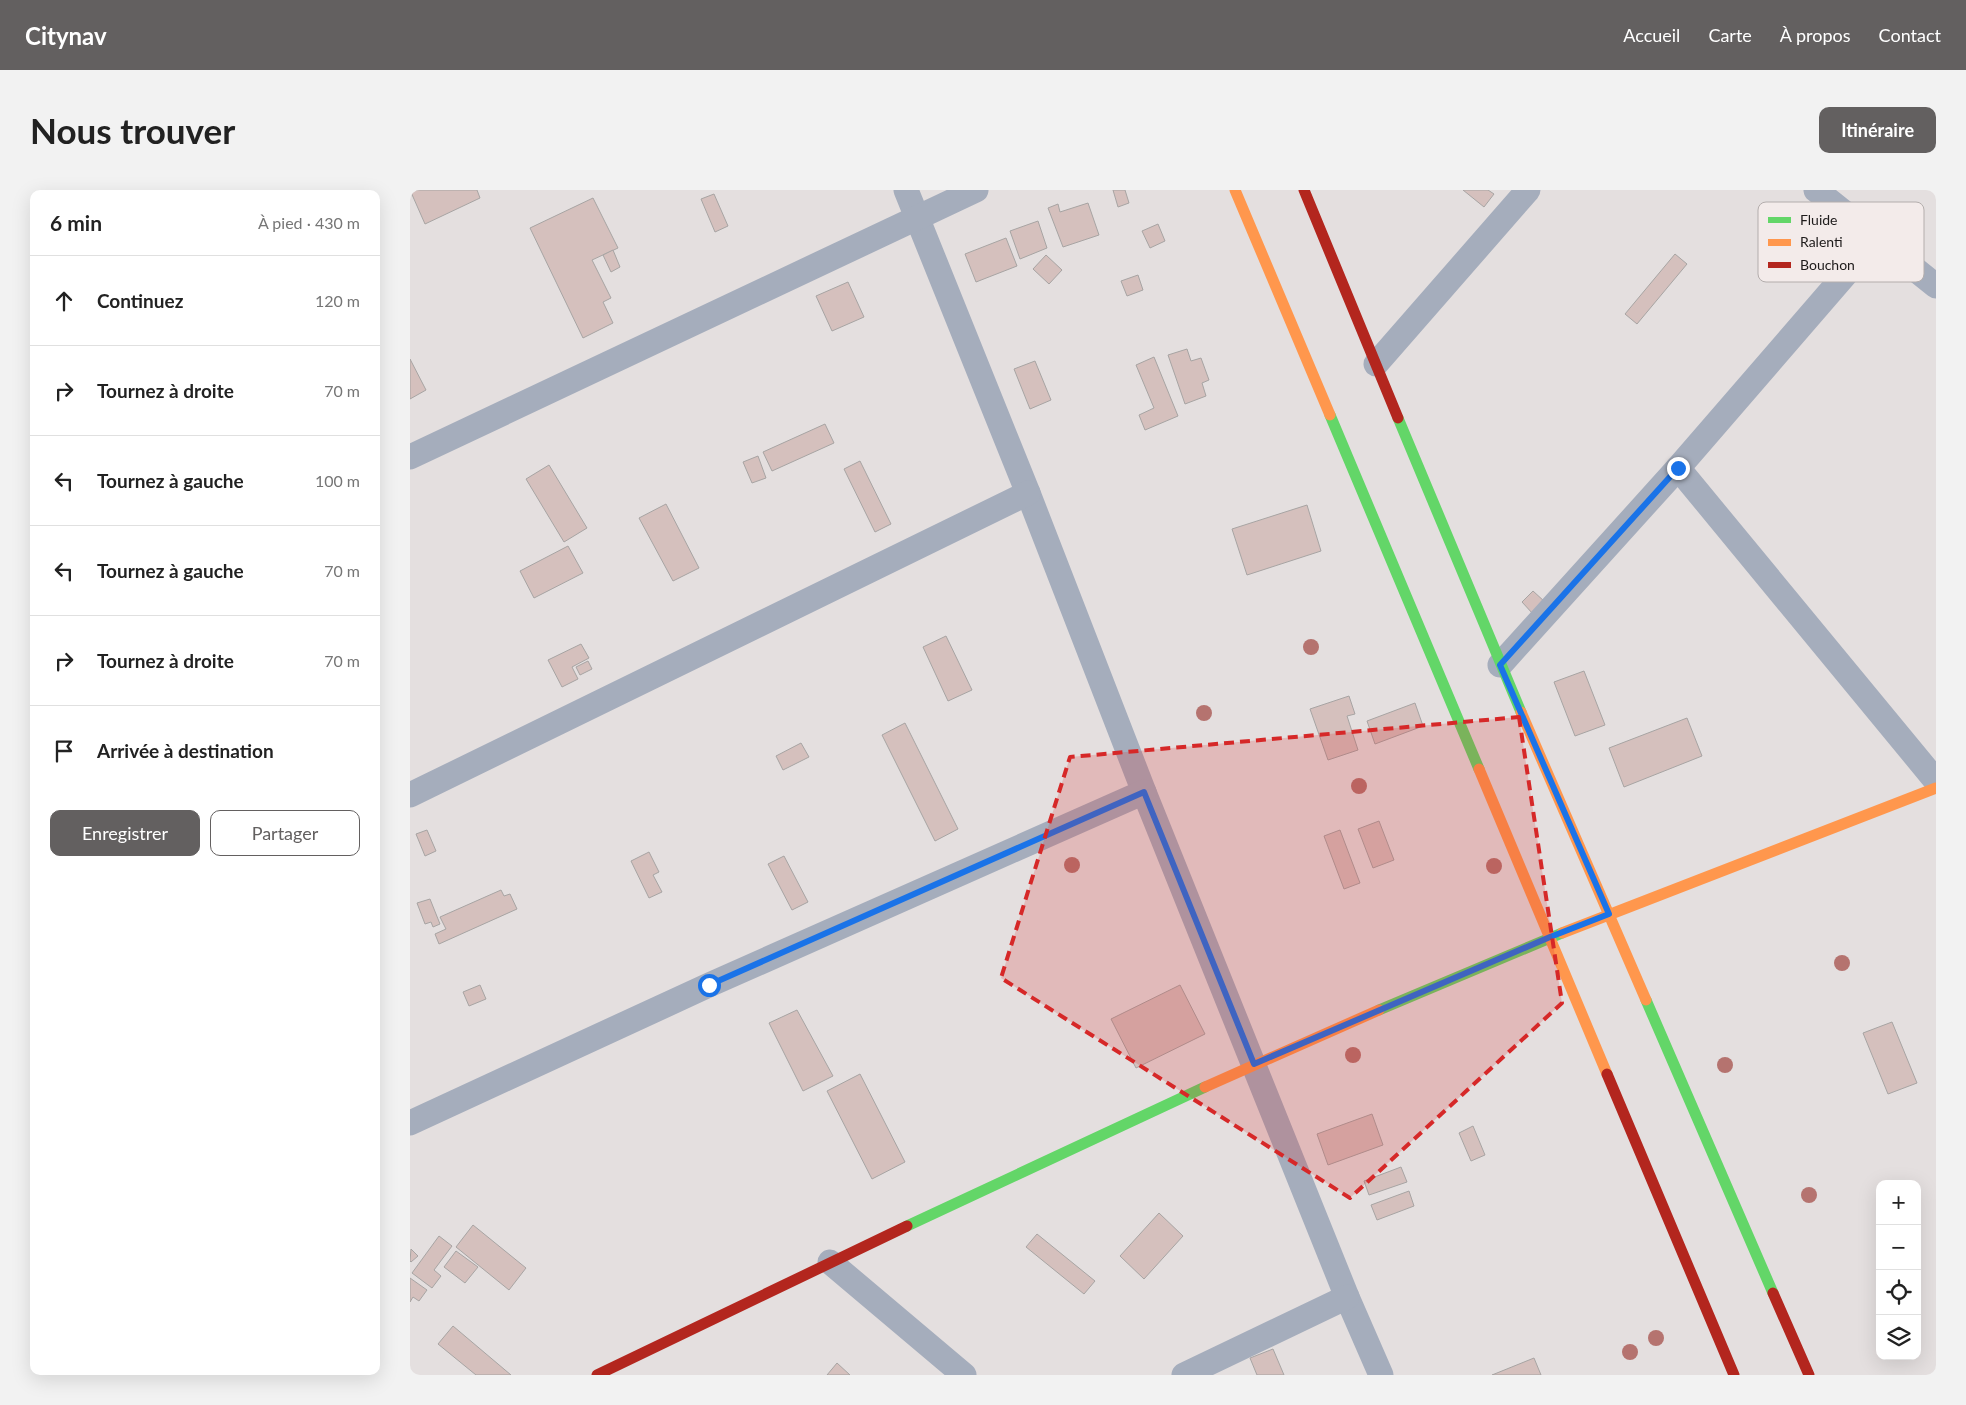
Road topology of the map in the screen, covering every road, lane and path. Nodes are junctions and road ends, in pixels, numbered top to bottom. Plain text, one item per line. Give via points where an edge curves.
1 (906, 190) edge
2 (976, 190) edge
3 (1236, 190) edge
4 (1304, 190) edge
5 (1528, 190) edge
6 (1816, 190) edge
7 (1831, 202) edge
8 (918, 219) junction
9 (1924, 277) edge
10 (1839, 282) edge
11 (1936, 286) edge
12 (1376, 364) junction
13 (410, 457) edge
14 (1678, 468) junction
15 (1028, 493) junction
16 (1500, 665) junction
17 (1936, 780) edge
18 (1936, 788) edge
19 (1144, 792) junction
20 (410, 795) edge
21 (1609, 914) junction
22 (1550, 937) junction
23 (1254, 1064) junction
24 (410, 1123) edge
25 (830, 1262) junction
26 (1347, 1297) junction
27 (597, 1375) edge
28 (964, 1375) edge
29 (1184, 1375) edge
30 (1381, 1375) edge
31 (1734, 1375) edge
32 (1809, 1375) edge

1 - 8 street
2 - 8 street
3 - 22 main road
4 - 12 main road
5 - 12 street
6 - 7 street
8 - 13 street
8 - 15 street
9 - 11 street
10 - 14 street
12 - 16 main road
14 - 16 street
14 - 17 street
15 - 19 street
15 - 20 street
16 - 21 main road
18 - 21 main road
19 - 23 street
19 - 24 street via 709,985
21 - 22 main road
21 - 32 main road
22 - 23 main road
22 - 31 main road
23 - 25 main road
23 - 26 street
25 - 27 main road
25 - 28 street
26 - 29 street
26 - 30 street

